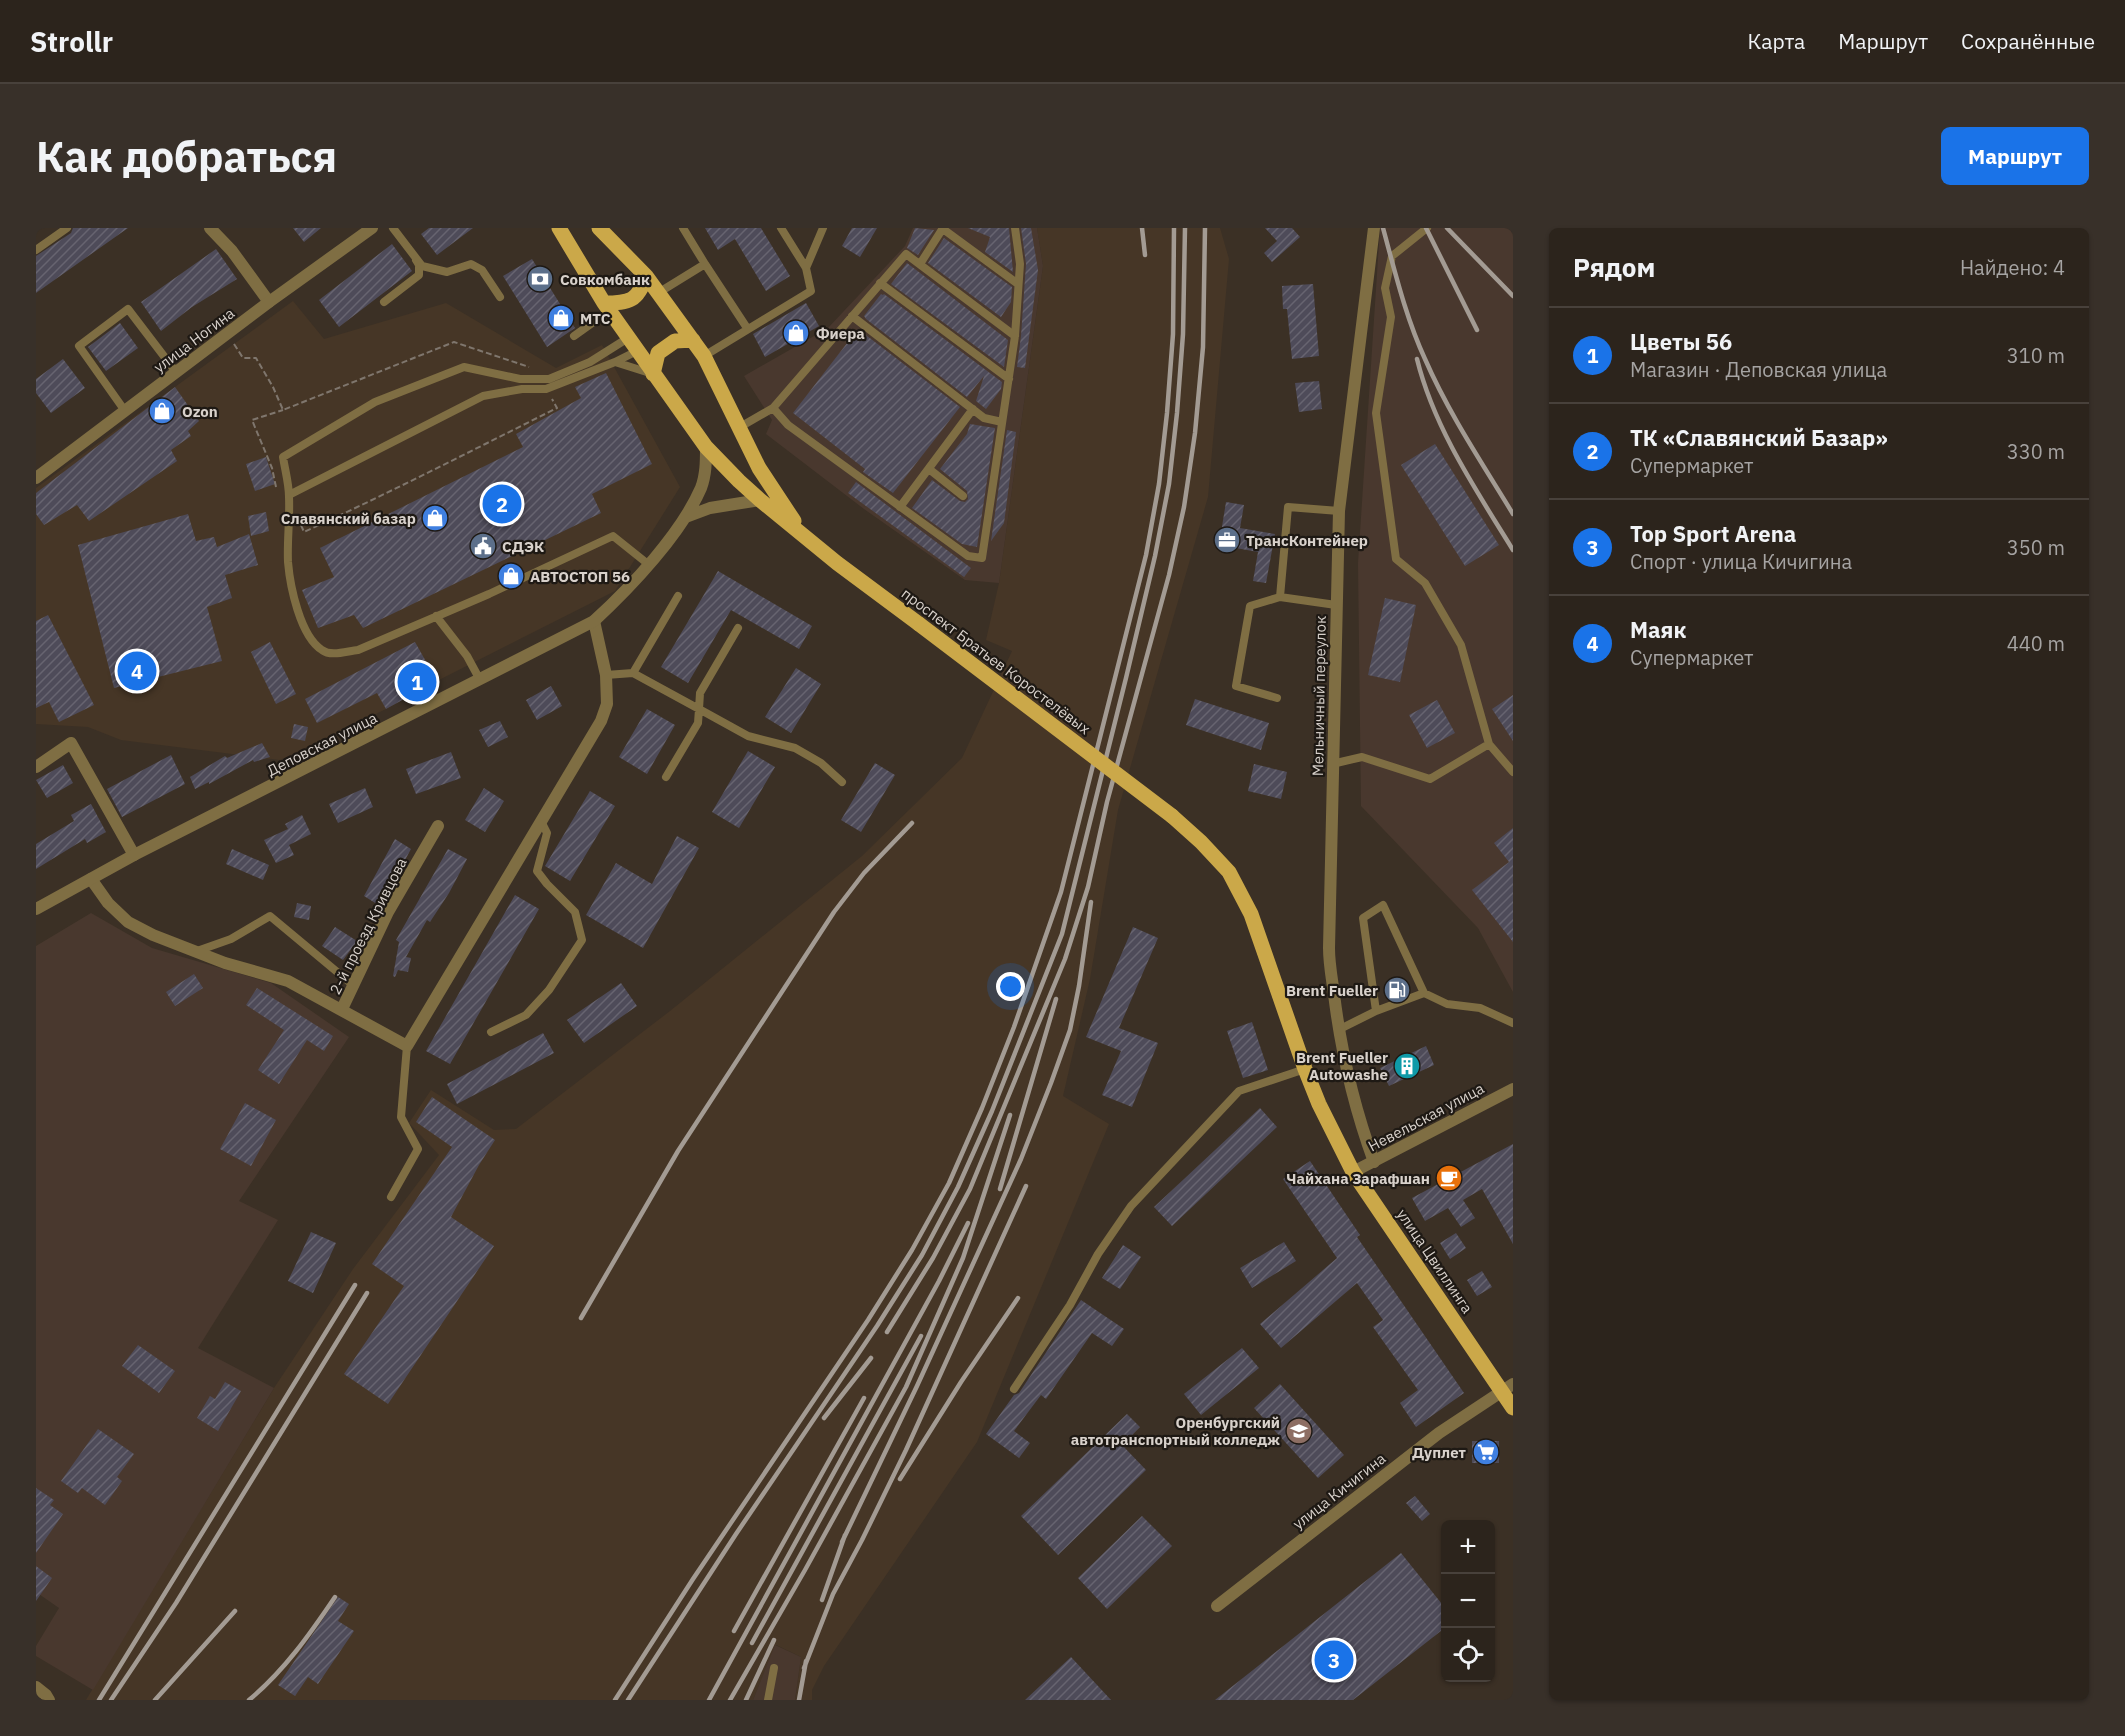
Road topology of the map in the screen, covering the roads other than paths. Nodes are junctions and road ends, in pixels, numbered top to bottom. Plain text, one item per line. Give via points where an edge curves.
1 (67, 228) edge
2 (210, 228) edge
3 (372, 228) edge
4 (393, 228) edge
5 (559, 228) edge
6 (683, 228) edge
7 (781, 228) edge
8 (823, 228) edge
9 (1015, 228) edge
10 (1374, 228) edge
11 (1427, 228) edge
12 (601, 229) edge
13 (943, 229) edge
14 (36, 250) edge
15 (705, 264) junction
16 (920, 264) junction
17 (806, 268) junction
18 (646, 276) junction
19 (880, 283) junction
20 (1018, 284) junction
21 (658, 293) junction
22 (500, 297) dead end
23 (269, 302) junction
24 (384, 302) dead end
25 (606, 307) junction
26 (852, 316) junction
27 (747, 328) junction
28 (574, 336) dead end
29 (1015, 336) junction
30 (628, 338) junction
31 (693, 340) junction
32 (637, 351) junction
33 (704, 356) junction
34 (615, 362) junction
35 (176, 372) junction
36 (653, 374) junction
37 (1009, 379) junction
38 (773, 408) junction
39 (973, 409) junction
40 (125, 411) junction
41 (1002, 422) junction
42 (740, 426) junction
43 (706, 447) junction
44 (929, 469) junction
45 (36, 478) edge
46 (289, 495) junction
47 (963, 496) dead end
48 (760, 500) junction
49 (900, 507) junction
50 (1339, 511) junction
51 (686, 517) junction
52 (800, 531) junction
53 (648, 564) junction
54 (678, 596) dead end
55 (1280, 597) junction
56 (1336, 604) junction
57 (436, 616) junction
58 (594, 621) junction
59 (738, 628) dead end
60 (633, 673) junction
61 (606, 675) junction
62 (480, 680) junction
63 (1277, 698) dead end
64 (699, 709) junction
65 (1489, 744) junction
66 (1332, 764) junction
67 (36, 767) edge
68 (1513, 772) edge
69 (666, 777) dead end
70 (842, 782) dead end
71 (1172, 816) joint
72 (541, 821) junction
73 (438, 826) dead end
74 (134, 855) junction
75 (91, 879) junction
76 (36, 909) edge
77 (197, 951) junction
78 (354, 986) junction
79 (1424, 993) junction
80 (342, 1009) junction
81 (1376, 1011) junction
82 (1513, 1023) edge
83 (1338, 1029) junction
84 (491, 1032) dead end
85 (407, 1046) junction
86 (1305, 1069) junction
87 (1513, 1089) edge
88 (1374, 1162) junction
89 (1353, 1172) junction
90 (391, 1197) dead end
91 (1507, 1387) edge
92 (1014, 1389) dead end
93 (1513, 1408) edge
94 (1217, 1605) dead end
95 (774, 1668) dead end
96 (36, 1688) edge
97 (49, 1700) edge
98 (768, 1700) edge

1 - 14 lane
2 - 23 street
3 - 23 street, улица Ногина
4 - 22 lane via 422,266 447,272 471,264 482,270
4 - 24 lane via 419,265 418,275
5 - 25 main road, проспект Братьев Коростелёвых
6 - 15 lane
7 - 17 lane
8 - 17 lane
9 - 20 lane via 1020,264
10 - 50 street, Мельничный переулок
11 - 65 lane via 1392,256 1385,288 1391,317 1377,413 1396,559 1425,583 1461,645
12 - 18 main road, проспект Братьев Коростелёвых
13 - 16 lane
13 - 20 lane
15 - 21 lane
15 - 27 lane
16 - 19 lane via 906,254
16 - 29 lane
17 - 27 lane via 811,291
18 - 21 main road, проспект Братьев Коростелёвых
18 - 25 main road via 640,293 625,303
19 - 26 lane
19 - 37 lane
20 - 29 lane
21 - 31 main road, проспект Братьев Коростелёвых
23 - 35 street, улица Ногина
25 - 28 lane
25 - 30 main road, проспект Братьев Коростелёвых
26 - 38 lane
26 - 39 lane
27 - 33 lane
29 - 37 lane
30 - 32 main road, проспект Братьев Коростелёвых
30 - 46 lane via 590,362 549,379 520,379 464,367 375,402 283,457
31 - 33 main road, проспект Братьев Коростелёвых
31 - 36 main road via 675,341 658,353
32 - 34 lane
32 - 36 main road, проспект Братьев Коростелёвых
33 - 42 main road, проспект Братьев Коростелёвых
34 - 36 lane
34 - 46 lane via 546,389 483,396
35 - 40 street, улица Ногина
35 - 40 lane via 128,309 80,346
36 - 43 main road, проспект Братьев Коростелёвых
37 - 41 lane
38 - 42 lane
38 - 49 lane via 788,425
39 - 41 lane
39 - 44 lane
40 - 45 street, улица Ногина
41 - 49 lane via 982,558 968,556
42 - 52 main road, проспект Братьев Коростелёвых via 759,468
43 - 48 main road, проспект Братьев Коростелёвых
43 - 51 street, Деповская улица via 701,486
44 - 47 lane
44 - 49 lane
46 - 57 lane via 288,561 299,614 312,642 323,652 358,650
48 - 51 street via 710,508
48 - 52 main road, проспект Братьев Коростелёвых
50 - 55 lane via 1287,507
50 - 56 street, Мельничный переулок
51 - 53 street, Деповская улица
52 - 71 main road, проспект Братьев Коростелёвых, bridge
53 - 57 lane via 613,536
53 - 58 street, Деповская улица
54 - 60 lane
55 - 56 lane
55 - 63 lane via 1250,606 1236,686
56 - 66 street, Мельничный переулок
57 - 62 lane
58 - 61 street
58 - 62 street, Деповская улица
59 - 64 lane via 700,693
60 - 61 lane
60 - 64 lane
61 - 72 street via 608,704 601,722
62 - 74 street, Деповская улица
64 - 69 lane via 698,723
64 - 70 lane via 748,736 795,748
65 - 66 lane via 1430,779 1362,758
65 - 68 lane
66 - 83 street, Мельничный переулок via 1329,966
67 - 74 street via 71,743
71 - 86 main road, улица Цвиллинга via 1229,872 1251,914
72 - 84 lane via 547,833 537,871 576,912 582,940 549,990 526,1015
72 - 85 street
73 - 78 street, 2-й проезд Кривцова via 388,912
74 - 75 street, Деповская улица
75 - 76 street, Деповская улица
75 - 77 street via 128,922
77 - 78 lane via 231,939 270,916
77 - 80 street via 288,981
78 - 80 street, 2-й проезд Кривцова
79 - 81 lane
79 - 81 lane via 1383,905 1363,918
79 - 82 lane via 1447,1004 1480,1008
80 - 85 street
81 - 83 lane
83 - 88 street, Мельничный переулок via 1358,1116
85 - 90 lane via 401,1117 418,1149
86 - 89 main road, улица Цвиллинга
86 - 92 lane via 1239,1091 1131,1206
87 - 88 street, Невельская улица
88 - 89 street, Невельская улица
89 - 91 main road, улица Цвиллинга
91 - 93 main road, улица Цвиллинга
91 - 94 street, улица Кичигина via 1439,1433
95 - 98 lane
96 - 97 street

